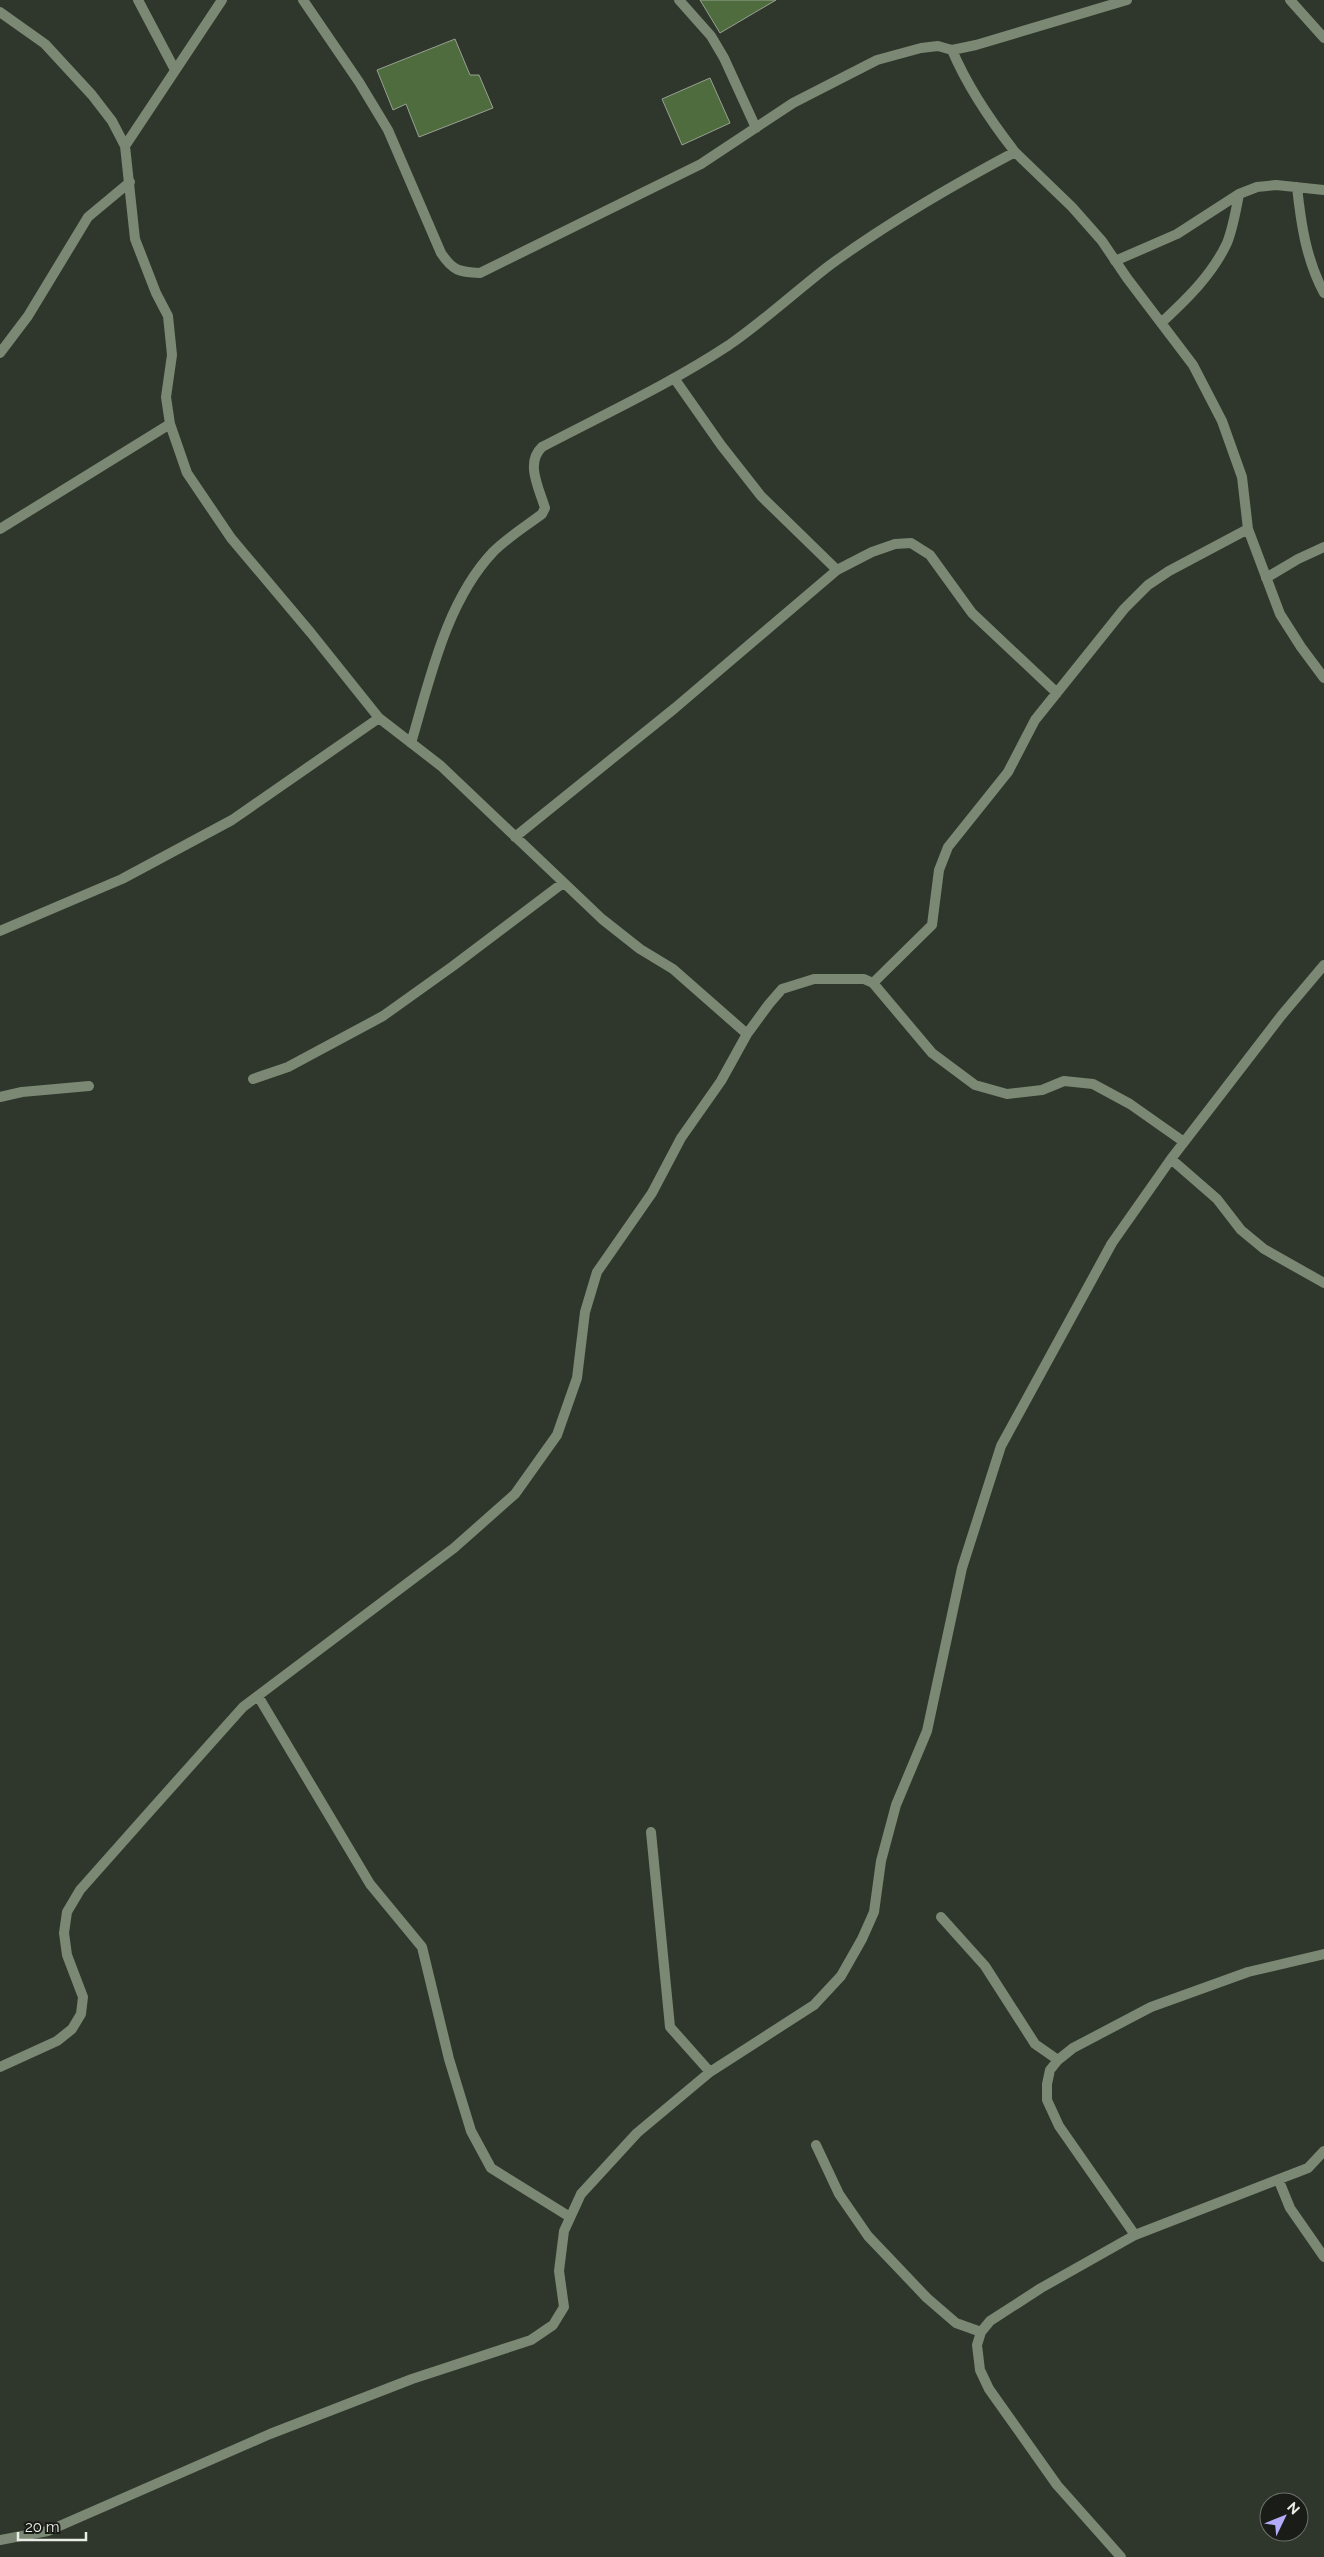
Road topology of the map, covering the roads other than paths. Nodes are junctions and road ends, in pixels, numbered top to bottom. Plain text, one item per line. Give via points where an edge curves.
1 (138, 0) edge
2 (222, 0) edge
3 (303, 0) edge
4 (679, 0) edge
5 (1127, 0) edge
6 (1290, 0) edge
7 (1100, 4) edge
8 (0, 12) edge
9 (1324, 38) edge
10 (952, 50) junction
11 (174, 70) junction
12 (756, 128) junction
13 (126, 146) junction
14 (1015, 152) junction
15 (130, 182) junction
16 (1297, 187) junction
17 (1324, 190) edge
18 (1239, 194) junction
19 (1115, 260) junction
20 (1324, 293) edge
21 (1161, 323) junction
22 (0, 353) edge
23 (674, 378) junction
24 (170, 424) junction
25 (0, 529) edge
26 (1248, 530) junction
27 (1324, 547) edge
28 (837, 570) junction
29 (1266, 578) junction
30 (1324, 678) edge
31 (1056, 693) junction
32 (379, 718) junction
33 (411, 743) junction
34 (515, 837) junction
35 (563, 883) junction
36 (0, 931) edge
37 (1324, 965) edge
38 (872, 983) junction
39 (747, 1034) junction
40 (252, 1079) dead end
41 (89, 1086) dead end
42 (0, 1097) edge
43 (1184, 1142) junction
44 (1171, 1159) junction
45 (1324, 1283) edge
46 (258, 1696) junction
47 (651, 1832) dead end
48 (942, 1917) dead end
49 (1324, 1954) edge
50 (1058, 2060) junction
51 (0, 2067) edge
52 (710, 2072) junction
53 (816, 2145) dead end
54 (1324, 2151) edge
55 (1279, 2181) junction
56 (570, 2217) junction
57 (1135, 2234) junction
58 (1324, 2257) edge
59 (981, 2332) junction
60 (0, 2540) edge
61 (1121, 2557) edge

1 - 11 street
2 - 11 street
3 - 12 street via 388,130 437,247 447,262 460,272 480,273 509,260 701,164
4 - 12 street via 724,58
5 - 7 street
6 - 9 street
7 - 10 street
8 - 13 street via 45,44 92,95
10 - 12 street via 938,46 921,48 877,60 801,99
10 - 14 street via 963,77 987,117
11 - 13 street
13 - 15 street
14 - 19 street via 1072,207
14 - 23 street via 944,189 830,265 728,345
15 - 22 street via 88,217 28,316
15 - 24 street via 135,239 168,316 172,355 166,397
16 - 17 street
16 - 18 street via 1257,187
16 - 20 street via 1312,271
18 - 19 street via 1177,234
18 - 21 street via 1227,242 1216,262 1200,284
19 - 21 street
21 - 26 street via 1193,365 1222,421 1242,477
23 - 28 street via 761,496
23 - 33 street via 542,446 535,454 532,462 545,508 542,514 493,552 470,584 453,616
24 - 25 street
24 - 32 street via 187,473 231,538
26 - 29 street
26 - 31 street via 1169,571 1148,586 1124,609
27 - 29 street
28 - 31 street via 872,552 895,544 911,543 930,555 972,612
28 - 34 street via 675,708
29 - 30 street via 1280,614
31 - 38 street via 1035,720 1008,772 948,847 939,870 932,925
32 - 33 street
32 - 36 street via 232,820 122,879
33 - 34 street via 441,766
34 - 35 street
35 - 39 street via 640,949 674,970
35 - 40 street via 383,1016 288,1067
37 - 43 street
38 - 39 street via 864,979 798,982 782,989
38 - 43 street via 932,1053 975,1085 1007,1094 1042,1090 1064,1081 1093,1084 1130,1104
39 - 46 street via 721,1081 681,1138 652,1194 597,1272 585,1312 577,1378 557,1435 515,1494 454,1548
41 - 42 street
43 - 44 street
44 - 45 street via 1217,1198 1241,1230 1264,1249
44 - 52 street via 1112,1243 1001,1446 962,1568 927,1731 896,1805 881,1861 874,1912 862,1939 841,1976 814,2005
46 - 51 street via 243,1707 75,1897 67,1912 64,1933 67,1955 83,1997 81,2014 72,2029 57,2041
46 - 56 street via 370,1884 422,1947 449,2059 482,2156 491,2168
47 - 52 street via 670,2028
48 - 50 street via 985,1966 1035,2044
49 - 50 street via 1248,1972 1151,2008 1073,2048
50 - 57 street via 1050,2070 1047,2100 1059,2126
52 - 56 street via 637,2133 581,2194
53 - 59 street via 839,2194 868,2236 926,2298 956,2324
54 - 55 street via 1308,2168
55 - 57 street
55 - 58 street via 1290,2208
56 - 60 street via 564,2231 559,2271 564,2307 553,2325 531,2340 412,2379 270,2434 48,2531
57 - 59 street via 1041,2288 990,2321
59 - 61 street via 977,2345 980,2370 988,2389 1057,2485

